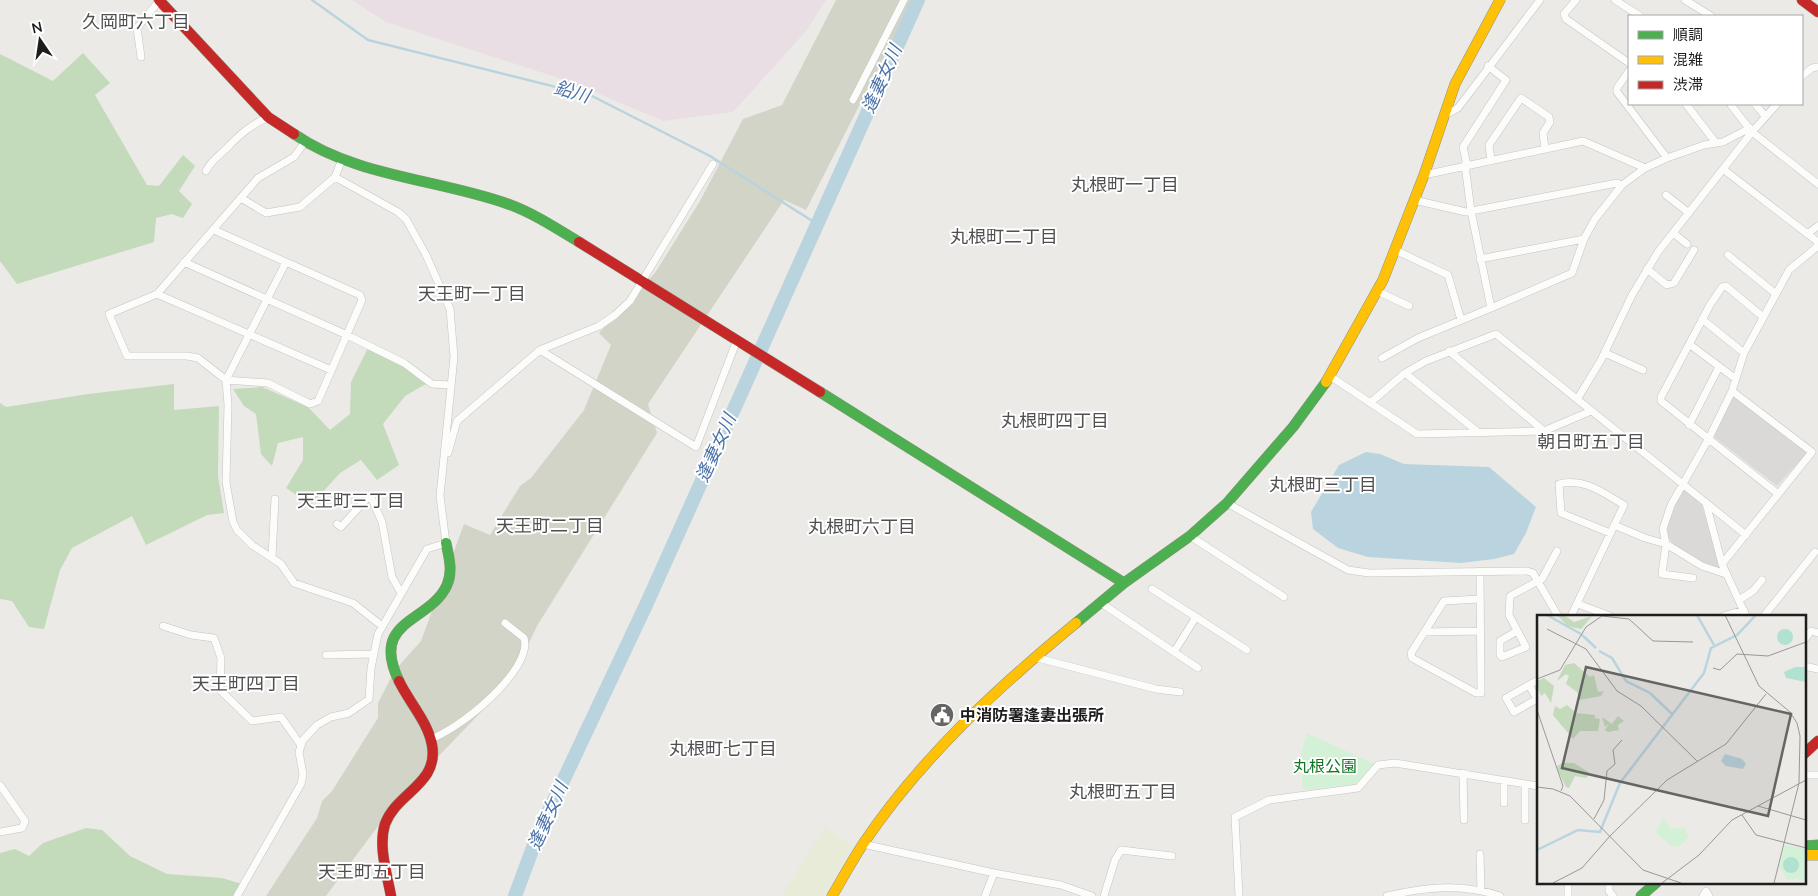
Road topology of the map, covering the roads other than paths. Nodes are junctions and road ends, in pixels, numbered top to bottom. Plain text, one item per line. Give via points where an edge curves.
1 (159, 0) edge
2 (904, 0) edge
3 (1500, 0) edge
4 (1540, 0) edge
5 (1576, 0) edge
6 (1615, 0) edge
7 (1686, 0) edge
8 (1802, 0) edge
9 (1818, 12) edge
10 (1638, 15) edge
11 (1709, 15) edge
12 (141, 57) dead end
13 (1628, 62) edge
14 (1488, 66) junction
15 (1818, 67) edge
16 (1628, 72) edge
17 (1803, 74) edge
18 (853, 100) dead end
19 (1687, 105) edge
20 (1730, 105) dead end
21 (1756, 105) edge
22 (1776, 105) edge
23 (1447, 114) junction
24 (1765, 116) junction
25 (268, 117) junction
26 (1751, 130) junction
27 (305, 142) junction
28 (1716, 143) junction
29 (1545, 149) junction
30 (1667, 158) junction
31 (342, 159) junction
32 (1492, 160) junction
33 (713, 164) dead end
34 (1466, 165) junction
35 (1645, 168) junction
36 (1724, 169) junction
37 (206, 171) dead end
38 (1424, 174) junction
39 (335, 177) junction
40 (1622, 184) junction
41 (1818, 184) edge
42 (1666, 195) dead end
43 (241, 198) junction
44 (1414, 200) junction
45 (1471, 211) junction
46 (1689, 212) junction
47 (1818, 226) edge
48 (214, 230) junction
49 (1673, 233) junction
50 (1807, 234) junction
51 (1584, 239) junction
52 (1818, 242) edge
53 (1687, 244) dead end
54 (1818, 246) edge
55 (1395, 250) junction
56 (1694, 250) dead end
57 (1728, 255) dead end
58 (1480, 259) junction
59 (184, 262) junction
60 (286, 262) junction
61 (1647, 268) junction
62 (643, 282) junction
63 (1377, 291) junction
64 (157, 294) junction
65 (1776, 294) junction
66 (267, 298) junction
67 (1409, 306) dead end
68 (1491, 308) junction
69 (1763, 317) junction
70 (1702, 319) junction
71 (1461, 320) junction
72 (250, 335) junction
73 (347, 335) junction
74 (740, 342) junction
75 (1689, 344) junction
76 (540, 350) junction
77 (1449, 351) junction
78 (1605, 353) junction
79 (1744, 353) junction
80 (1382, 358) dead end
81 (1719, 367) junction
82 (331, 370) junction
83 (1643, 370) dead end
84 (1404, 373) junction
85 (1330, 376) junction
86 (1736, 379) junction
87 (226, 380) junction
88 (450, 385) junction
89 (1732, 391) junction
90 (1578, 398) junction
91 (1370, 402) junction
92 (1592, 411) junction
93 (1689, 425) junction
94 (1544, 430) junction
95 (1478, 433) junction
96 (1709, 438) junction
97 (1815, 455) edge
98 (446, 457) junction
99 (1682, 484) junction
100 (1778, 494) junction
101 (275, 499) dead end
102 (1706, 503) junction
103 (1227, 504) junction
104 (337, 524) dead end
105 (1614, 524) junction
106 (1610, 533) junction
107 (1746, 535) junction
108 (1190, 536) junction
109 (446, 543) junction
110 (1666, 544) junction
111 (1557, 551) dead end
112 (1815, 552) dead end
113 (272, 557) junction
114 (1722, 564) junction
115 (1480, 571) junction
116 (1726, 574) junction
117 (1693, 578) dead end
118 (1762, 580) dead end
119 (1537, 581) junction
120 (1124, 584) junction
121 (1152, 589) dead end
122 (401, 593) junction
123 (1284, 597) dead end
124 (1479, 599) junction
125 (1739, 600) junction
126 (1101, 603) junction
127 (1578, 604) junction
128 (1745, 613) edge
129 (1557, 615) edge
130 (1572, 615) edge
131 (1607, 615) edge
132 (1730, 615) edge
133 (1765, 615) edge
134 (1196, 617) junction
135 (505, 623) dead end
136 (163, 626) dead end
137 (382, 626) junction
138 (1517, 630) dead end
139 (1480, 631) junction
140 (1425, 632) junction
141 (1818, 633) edge
142 (1806, 637) edge
143 (1247, 650) dead end
144 (1174, 652) junction
145 (373, 654) junction
146 (326, 655) dead end
147 (1034, 657) junction
148 (1198, 668) dead end
149 (1537, 681) edge
150 (1529, 685) junction
151 (1180, 692) dead end
152 (430, 739) junction
153 (1818, 741) edge
154 (300, 744) junction
155 (1806, 752) edge
156 (1463, 773) junction
157 (1504, 780) junction
158 (1525, 784) junction
159 (0, 785) edge
160 (1537, 786) edge
161 (1504, 803) dead end
162 (1464, 820) dead end
163 (1525, 820) dead end
164 (0, 832) edge
165 (863, 844) junction
166 (1480, 854) dead end
167 (1172, 856) dead end
168 (994, 873) junction
169 (1609, 884) edge
170 (1655, 884) edge
171 (1481, 890) junction
172 (1073, 893) edge
173 (1398, 895) edge
174 (237, 896) edge
175 (391, 896) edge
176 (832, 896) edge
177 (985, 896) edge
178 (1092, 896) edge
179 (1104, 896) edge
180 (1239, 896) edge
181 (1386, 896) edge
182 (1500, 896) edge
183 (1613, 896) edge
184 (1641, 896) edge
185 (1703, 896) edge
186 (1709, 896) edge

1 - 12 street via 138,28
1 - 25 main road
2 - 18 street
3 - 23 main road via 1455,84
4 - 14 street
5 - 13 street via 1564,14 1566,19
6 - 10 street
7 - 11 street
8 - 9 main road
14 - 23 street via 1458,108
14 - 34 street via 1506,80 1463,147
15 - 17 street
16 - 30 street via 1617,92
19 - 28 street
20 - 26 street
21 - 24 street
22 - 24 street
23 - 38 main road
24 - 26 street
25 - 27 main road
25 - 37 street via 238,135 211,160
26 - 28 street
26 - 36 street
26 - 41 street
27 - 31 main road
27 - 43 street via 294,157 258,178
28 - 30 street
29 - 32 street
29 - 32 street via 1543,133 1550,122 1549,116 1521,98 1489,145
29 - 35 street via 1583,141
30 - 35 street
31 - 39 street
31 - 62 main road via 508,204 541,220
32 - 34 street
33 - 62 street
34 - 38 street
34 - 45 street
35 - 40 street
36 - 46 street
36 - 50 street
38 - 44 main road
39 - 43 street via 300,208 266,213
39 - 88 street via 398,212 413,228 450,309 454,342
40 - 45 street via 1616,182
40 - 51 street
42 - 46 street
43 - 48 street
44 - 45 street
44 - 55 main road
45 - 58 street
46 - 49 street
47 - 50 street
48 - 59 street
48 - 60 street
49 - 53 street
49 - 61 street
50 - 52 street
51 - 58 street
51 - 68 street via 1572,273
54 - 65 street via 1789,270
55 - 63 main road
55 - 71 street via 1448,275
56 - 61 street via 1674,284 1667,285
57 - 65 street
58 - 68 street
59 - 64 street
59 - 66 street
60 - 66 street
60 - 73 street via 360,295 362,300
61 - 78 street
62 - 74 main road
62 - 76 street via 630,301 599,326
63 - 67 street
63 - 85 main road
64 - 72 street
64 - 87 street via 109,314 128,356 198,358
65 - 69 street
66 - 72 street
66 - 73 street
68 - 71 street
69 - 70 street via 1726,286 1722,287
69 - 79 street
70 - 75 street
70 - 79 street
71 - 80 street
72 - 82 street
72 - 87 street
73 - 82 street
73 - 88 street via 404,363 432,384
74 - 76 street via 696,448
74 - 120 main road
75 - 81 street
75 - 93 street via 1661,397 1662,404
76 - 98 street via 457,421
77 - 84 street
77 - 90 street via 1496,334
77 - 94 street
78 - 83 street
78 - 90 street
79 - 86 street
81 - 86 street
81 - 93 street
82 - 87 street via 318,401 310,404 268,384
84 - 91 street
84 - 95 street
85 - 91 street
85 - 103 main road via 1292,428
86 - 89 street
87 - 113 street via 226,482 233,522 252,545
88 - 98 street
89 - 96 street
89 - 97 street
90 - 92 street
91 - 95 street via 1416,434
92 - 94 street
92 - 99 street
93 - 96 street
94 - 95 street
96 - 99 street
96 - 100 street
97 - 100 street
98 - 109 street via 440,496
99 - 102 street
99 - 110 street via 1663,529
100 - 107 street
101 - 113 street
102 - 107 street
102 - 114 street
103 - 108 main road
103 - 115 street via 1348,570 1369,573
104 - 122 street via 341,527 370,495 382,522 392,577
105 - 106 street
105 - 106 street via 1624,505 1591,485 1571,481 1559,484 1560,513
105 - 110 street
106 - 127 street
107 - 114 street
108 - 120 main road
108 - 123 street
109 - 122 street via 427,549
109 - 152 main road via 450,569 447,584 393,637 390,659
110 - 116 street via 1702,566
110 - 117 street via 1662,574
111 - 119 street via 1542,580
112 - 133 street
113 - 137 street via 294,583 353,603
114 - 116 street
115 - 119 street via 1527,571 1533,573
115 - 124 street
116 - 125 street
118 - 125 street
119 - 129 street
119 - 138 street via 1510,596 1509,615
120 - 126 main road
121 - 134 street
122 - 137 street
124 - 139 street
124 - 140 street via 1444,601
125 - 128 street
126 - 144 street
126 - 147 main road
127 - 130 street
127 - 131 street
128 - 132 street
134 - 143 street
134 - 144 street
135 - 152 street via 524,638 526,648 522,657 502,686 477,711 452,730
136 - 154 street via 214,638 220,658 220,690 252,721 281,717
137 - 145 street
139 - 140 street
139 - 140 street via 1481,693 1412,658 1411,653
141 - 142 street via 1811,630
144 - 148 street
145 - 146 street
145 - 154 street via 369,699 349,713 331,717 318,725
147 - 151 street via 1156,689
147 - 165 main road via 932,758
149 - 150 street
150 - 150 street via 1506,698 1514,712 1537,699
152 - 175 main road via 434,759 430,770 423,782 398,804 386,824 384,836
153 - 155 main road
154 - 174 street via 302,784
156 - 157 street
156 - 162 street
156 - 180 street via 1395,763 1381,764 1358,788 1269,800 1235,817
157 - 158 street
157 - 161 street
158 - 160 street
158 - 163 street
159 - 164 street via 25,821 22,828
165 - 168 street
165 - 176 main road
166 - 171 street
167 - 179 street via 1121,850
168 - 172 street via 1061,885
168 - 177 street
169 - 183 street
170 - 184 main road
171 - 173 street via 1461,886
171 - 182 street
172 - 178 street
173 - 181 street
185 - 186 street via 1706,890

